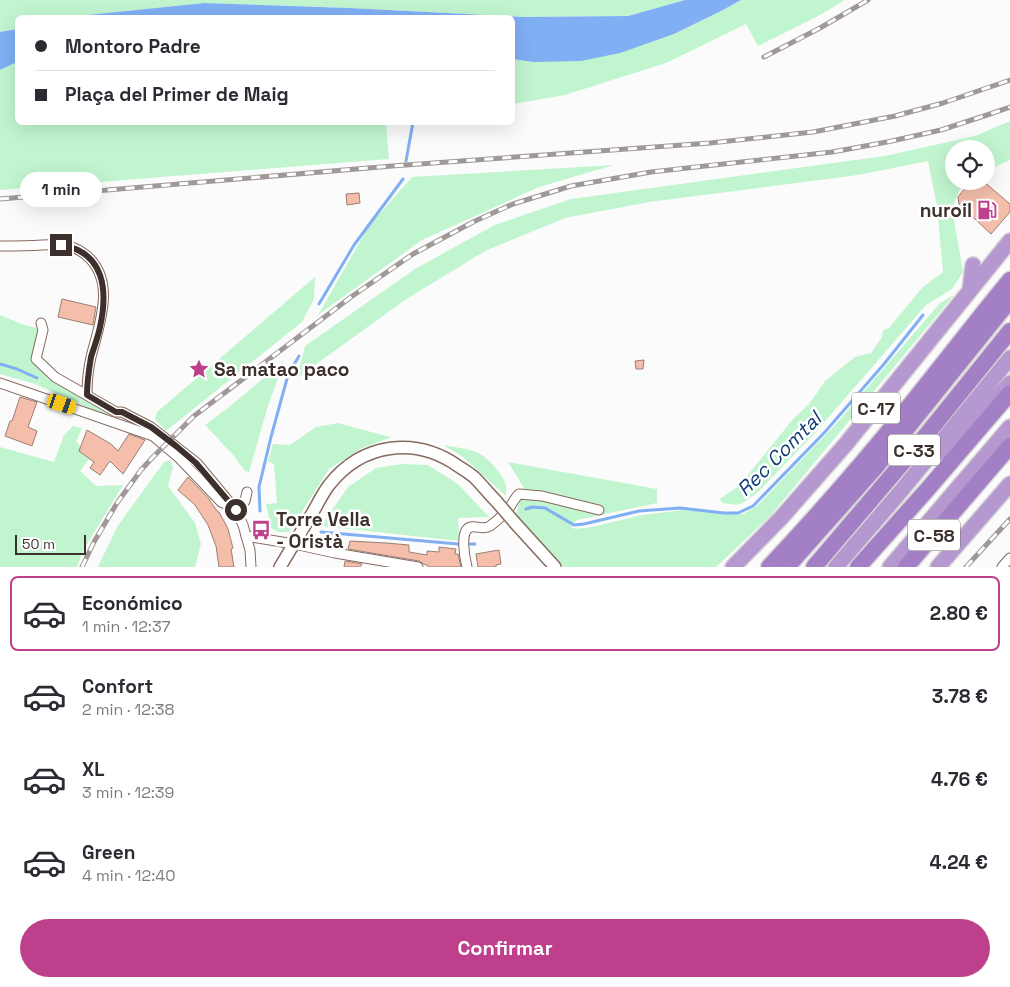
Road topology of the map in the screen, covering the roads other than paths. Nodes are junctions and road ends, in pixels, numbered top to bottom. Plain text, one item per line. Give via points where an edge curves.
1 (1010, 241) edge
2 (0, 246) edge
3 (973, 265) dead end
4 (1010, 280) edge
5 (970, 291) junction
6 (1010, 300) edge
7 (41, 323) dead end
8 (1010, 332) edge
9 (1010, 358) edge
10 (0, 382) edge
11 (1010, 382) edge
12 (1010, 393) edge
13 (87, 395) junction
14 (116, 412) junction
15 (124, 426) junction
16 (1010, 427) edge
17 (1010, 446) edge
18 (1010, 484) edge
19 (247, 492) dead end
20 (236, 510) junction
21 (598, 510) dead end
22 (864, 534) junction
23 (246, 536) junction
24 (294, 544) junction
25 (1010, 558) edge
26 (251, 567) edge
27 (280, 567) edge
28 (417, 567) edge
29 (467, 567) edge
30 (555, 567) edge
31 (733, 567) edge
32 (769, 567) edge
33 (787, 567) edge
34 (814, 567) edge
35 (836, 567) edge
36 (858, 567) edge
37 (890, 567) edge
38 (906, 567) edge
39 (938, 567) edge
40 (1002, 567) edge

1 - 5 highway, C-17
2 - 13 street via 72,247 91,259 98,269 104,292 103,306 88,371
3 - 5 highway
4 - 32 highway, C-33 via 876,446
5 - 31 highway, C-17 via 814,482
6 - 33 highway via 881,461
7 - 13 street via 43,330 36,359 55,377
8 - 34 highway, C-33
9 - 22 highway
10 - 15 street
11 - 22 highway via 912,488
12 - 36 highway, C-33
13 - 14 street
14 - 15 street
14 - 20 street via 151,427 196,463
15 - 20 street via 160,441 221,502
16 - 37 highway
17 - 38 highway, C-58
18 - 39 highway
19 - 20 street via 245,501
20 - 23 street
21 - 29 street via 521,493 491,526 468,528 465,532
22 - 35 highway
23 - 24 street
23 - 26 street
24 - 27 street
24 - 28 street
24 - 30 street, bridge via 329,486 343,471 377,451 414,448 433,452 473,476
25 - 40 street

